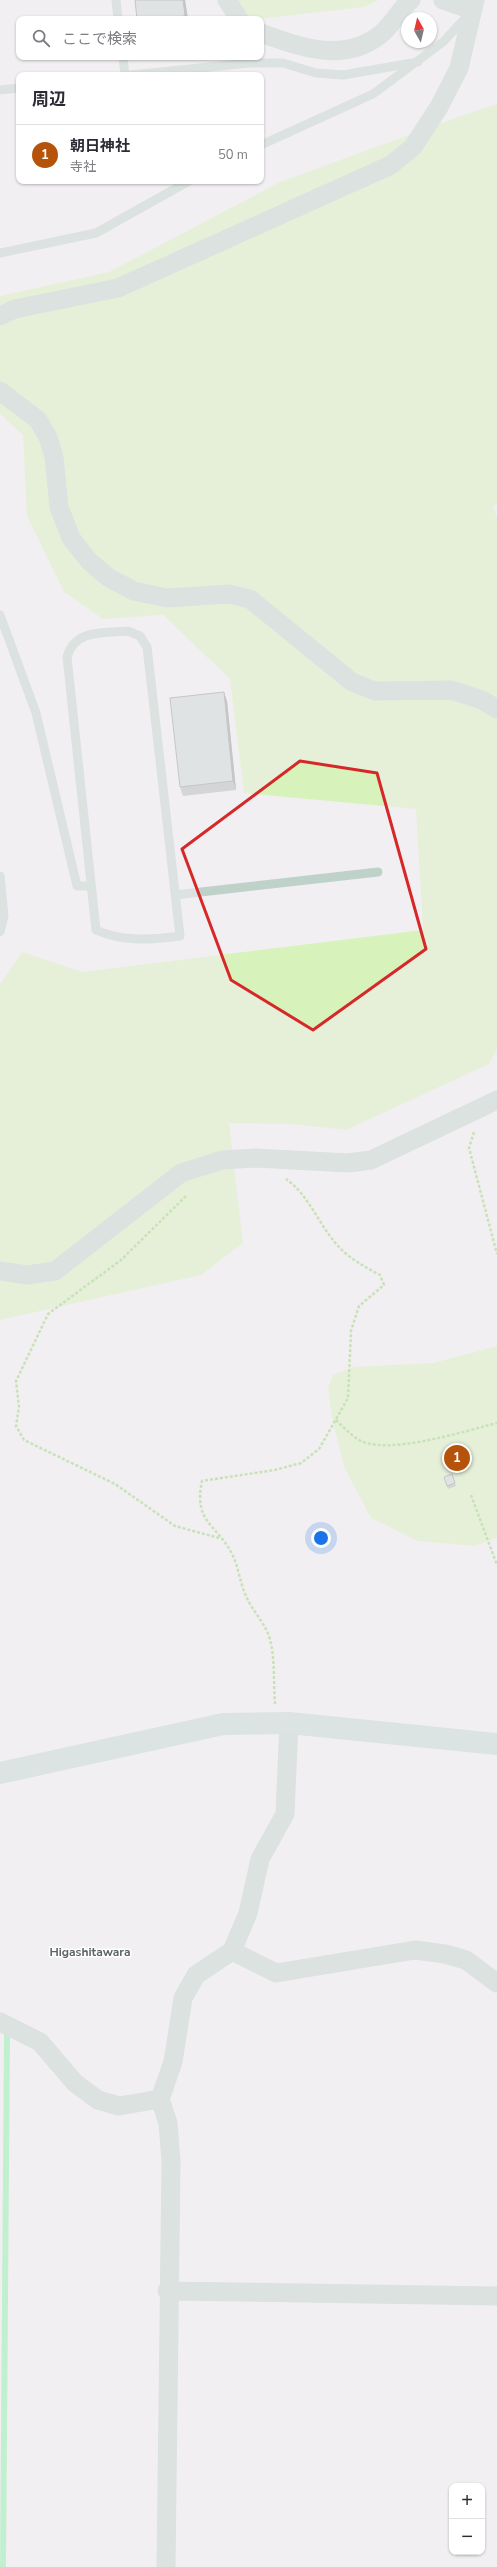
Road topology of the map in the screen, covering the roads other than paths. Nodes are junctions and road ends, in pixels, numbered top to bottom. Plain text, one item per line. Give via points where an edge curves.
1 (116, 0) edge
2 (227, 0) edge
3 (411, 0) edge
4 (443, 0) edge
5 (474, 5) edge
6 (118, 16) edge
7 (237, 16) edge
8 (264, 34) edge
9 (123, 60) edge
10 (418, 62) junction
11 (125, 72) edge
12 (160, 72) edge
13 (16, 88) edge
14 (0, 90) edge
15 (264, 144) edge
16 (184, 184) edge
17 (0, 253) edge
18 (0, 316) edge
19 (0, 391) edge
20 (0, 615) edge
21 (497, 709) edge
22 (378, 872) dead end
23 (0, 876) edge
24 (91, 886) junction
25 (175, 895) junction
26 (0, 932) edge
27 (493, 1102) edge
28 (0, 1271) edge
29 (282, 1723) junction
30 (497, 1744) edge
31 (0, 1773) edge
32 (232, 1951) junction
33 (497, 1983) edge
34 (0, 2022) edge
35 (160, 2099) junction
36 (168, 2291) junction
37 (497, 2296) edge
38 (166, 2567) edge

1 - 6 lane
2 - 7 street
3 - 8 street via 380,35 348,49 330,52 314,50
4 - 5 street
5 - 10 lane via 442,42
5 - 18 street via 459,68 439,107 413,147 390,165 118,288 15,309
9 - 11 lane
10 - 12 lane via 343,75 316,73 282,63 249,63
10 - 15 lane via 373,94
13 - 14 lane
16 - 17 lane via 96,233
19 - 21 street via 38,420 48,437 54,457 59,507 71,538 89,561 108,578 134,591 167,598 229,594 250,599 352,682 375,691 451,690 482,700
20 - 24 lane via 36,713 77,886
22 - 25 lane
23 - 26 lane via 4,916
24 - 25 lane via 96,930 108,936 146,941 180,936
24 - 25 lane via 67,657 76,640 83,636 128,631 140,636 147,647
27 - 28 street via 371,1160 348,1163 256,1158 222,1160 181,1173 56,1271 27,1275
29 - 30 street
29 - 31 street via 223,1724
29 - 32 street via 285,1814 260,1859 248,1913
32 - 33 street via 276,1973 415,1950 466,1960
32 - 35 street via 196,1975 183,1998 173,2062
34 - 35 street via 40,2042 75,2083 98,2100 119,2106
35 - 36 street via 168,2123 171,2161
36 - 37 street
36 - 38 street

